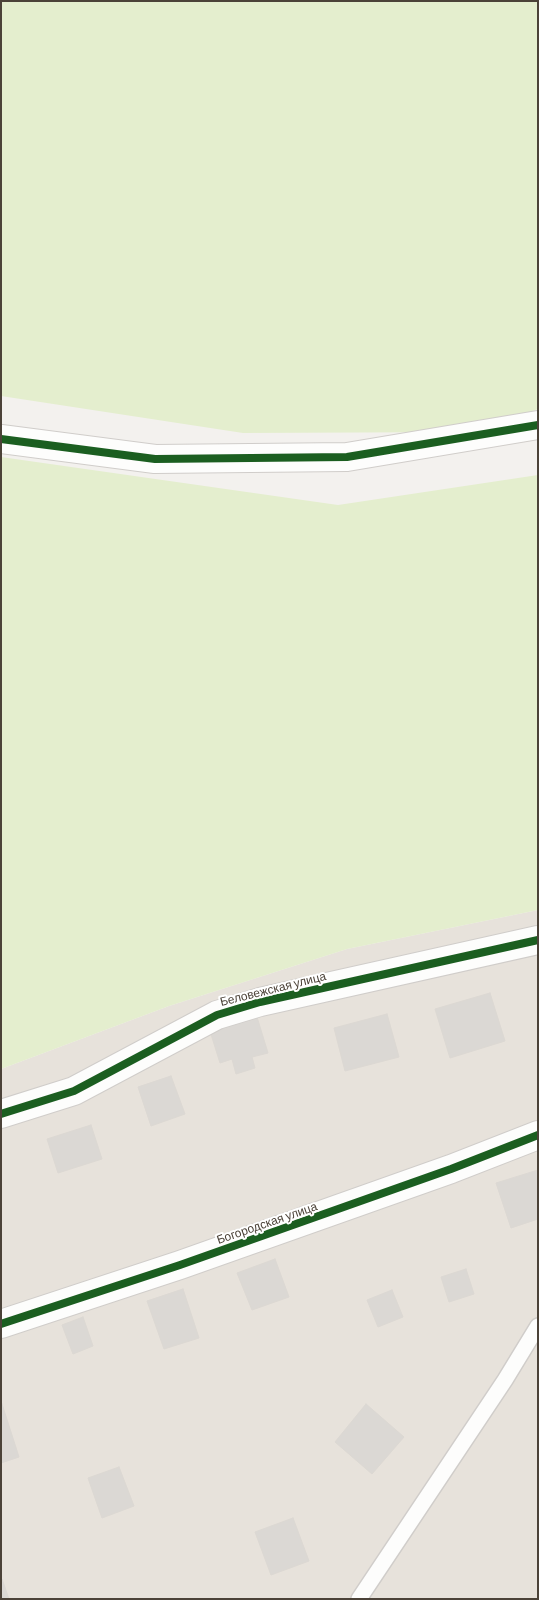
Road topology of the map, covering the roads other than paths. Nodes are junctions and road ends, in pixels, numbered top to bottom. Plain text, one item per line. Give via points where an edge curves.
1 (538, 425) edge
2 (1, 438) edge
3 (538, 940) edge
4 (1, 1114) edge
5 (538, 1136) edge
6 (1, 1324) edge
7 (538, 1326) edge
8 (359, 1599) edge

1 - 2 street via 347,457 155,459
3 - 4 street, Беловежская улица via 260,1002 217,1015 74,1091
5 - 6 street, Богородская улица via 189,1262
7 - 8 lane

